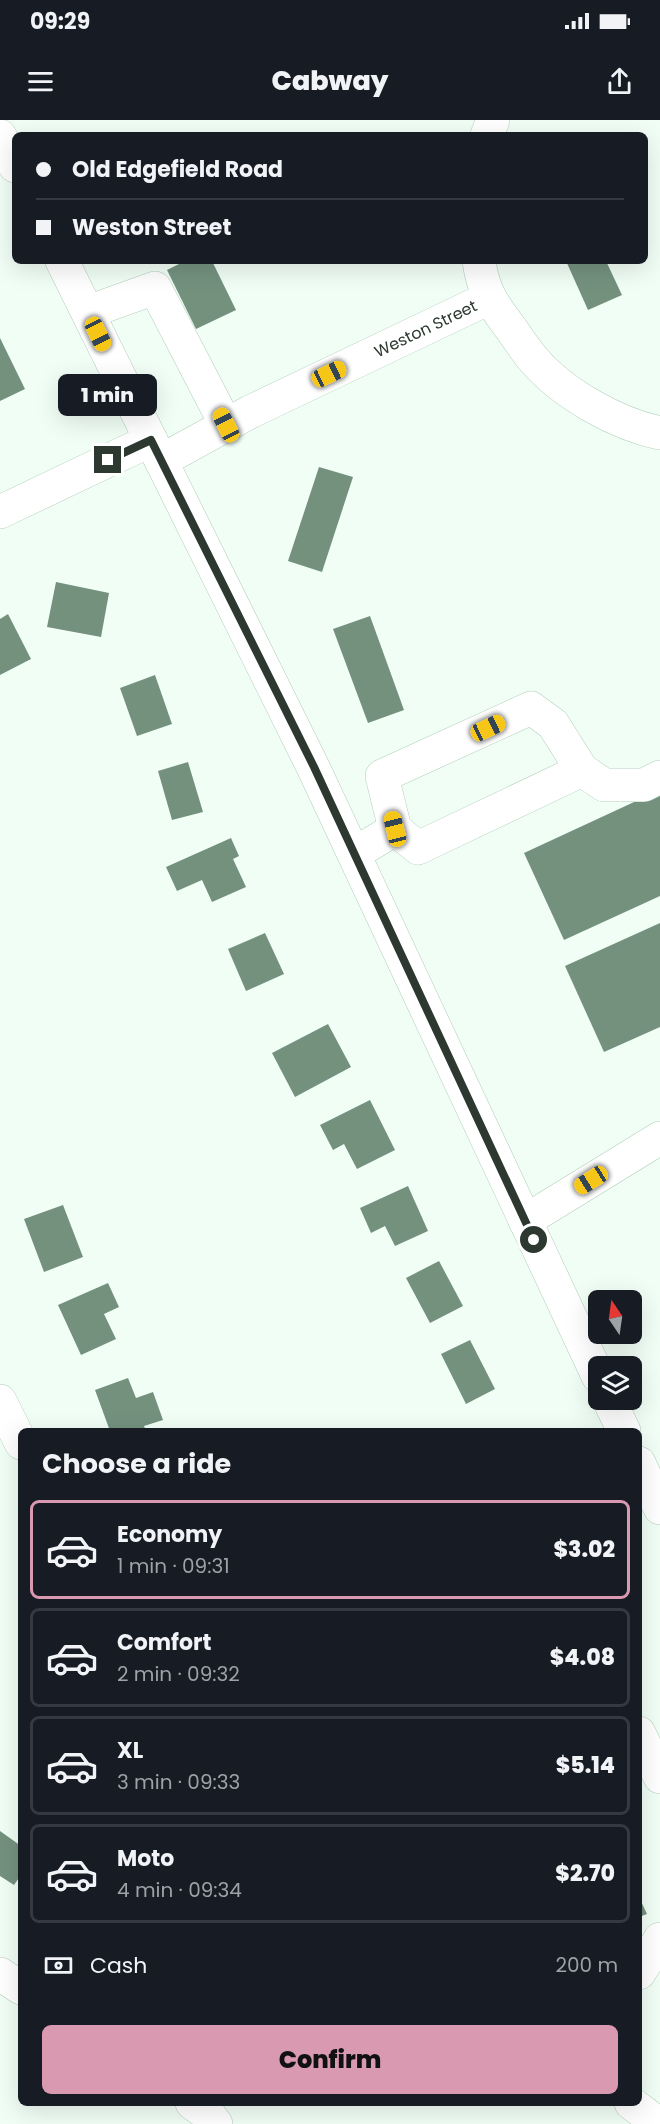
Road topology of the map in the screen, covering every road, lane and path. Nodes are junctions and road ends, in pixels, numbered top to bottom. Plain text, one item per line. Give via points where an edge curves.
1 (0, 136) edge
2 (12, 160) edge
3 (64, 264) edge
4 (480, 264) edge
5 (489, 298) junction
6 (88, 312) junction
7 (226, 425) junction
8 (660, 433) edge
9 (156, 450) junction
10 (0, 513) edge
11 (582, 770) junction
12 (660, 777) edge
13 (395, 829) junction
14 (354, 854) junction
15 (660, 1137) edge
16 (525, 1221) junction
17 (589, 1356) edge
18 (0, 1401) edge
19 (614, 1410) edge
20 (623, 1428) edge
21 (18, 1437) edge
22 (642, 1469) edge
23 (660, 1508) edge
24 (642, 1738) edge
25 (660, 1777) edge
26 (660, 1939) edge
27 (642, 1968) edge
28 (0, 1974) edge
29 (18, 1986) edge
30 (196, 2106) edge
31 (635, 2106) edge
32 (216, 2124) edge
33 (659, 2124) edge

1 - 2 street
3 - 6 street
4 - 5 street
5 - 7 street, Weston Street
5 - 8 street, Weston Street via 535,361 560,384 618,419
6 - 7 street via 155,288
6 - 9 street
7 - 9 street, Weston Street
9 - 10 street, Weston Street
9 - 14 street
11 - 12 street via 604,785 644,785
11 - 13 street via 418,848
11 - 13 street via 553,724 531,708 382,776
13 - 14 street
14 - 16 street
15 - 16 street
16 - 17 street
18 - 21 street
19 - 20 street
22 - 23 street
24 - 25 street
26 - 27 street
28 - 29 street
30 - 32 street
31 - 33 street

